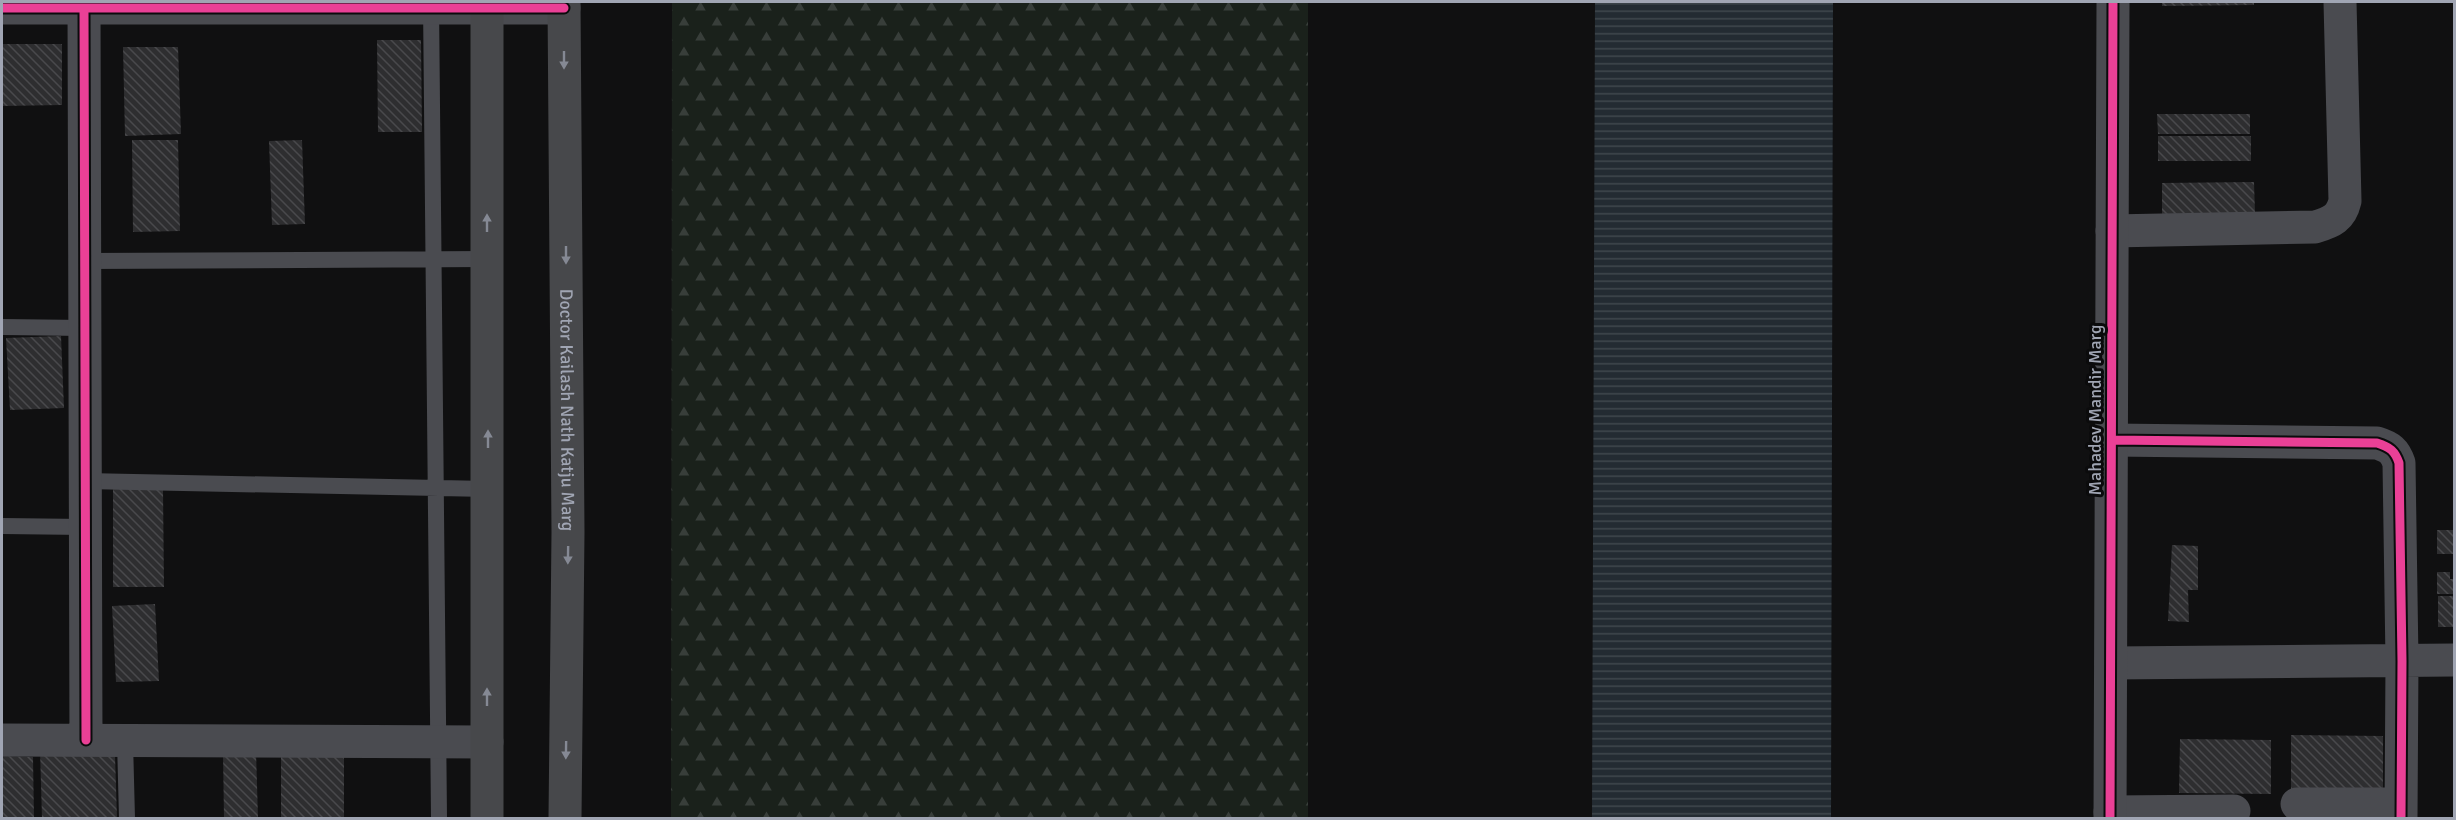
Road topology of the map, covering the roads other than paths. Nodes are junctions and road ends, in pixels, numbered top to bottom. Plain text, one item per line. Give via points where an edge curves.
1 (2113, 2) edge
2 (2340, 2) edge
3 (185, 5) edge
4 (431, 5) edge
5 (487, 5) edge
6 (564, 5) edge
7 (2, 8) edge
8 (84, 8) junction
9 (2112, 231) junction
10 (488, 258) junction
11 (435, 259) junction
12 (85, 261) junction
13 (2, 327) edge
14 (85, 328) junction
15 (2112, 440) junction
16 (85, 481) junction
17 (435, 488) junction
18 (488, 489) junction
19 (2, 526) edge
20 (85, 527) junction
21 (2454, 660) edge
22 (2402, 661) junction
23 (2111, 663) junction
24 (2, 740) edge
25 (86, 740) junction
26 (125, 741) junction
27 (438, 742) junction
28 (487, 742) junction
29 (2297, 804) dead end
30 (2234, 811) dead end
31 (2401, 811) edge
32 (2110, 815) edge
33 (127, 819) edge
34 (439, 819) edge
35 (487, 819) edge
36 (565, 819) edge

1 - 9 street, Mahadev Mandir Marg
2 - 9 street via 2345,201 2342,213 2315,227
3 - 4 street
3 - 8 street
4 - 5 street
4 - 11 lane
5 - 6 street
10 -> 5 main road
6 -> 36 main road, Doctor Kailash Nath Katju Marg via 568,532
7 - 8 street
8 - 12 street
9 - 15 street, Mahadev Mandir Marg
10 - 11 lane
18 -> 10 main road
11 - 12 lane
11 - 17 lane
12 - 14 street
13 - 14 lane
14 - 16 street
15 - 22 street via 2388,446 2399,463
15 - 23 street, Mahadev Mandir Marg
16 - 17 lane
16 - 20 street
17 - 18 lane
17 - 27 lane
28 -> 18 main road
19 - 20 lane
20 - 25 street
21 - 22 street
22 - 23 street
22 - 31 street
23 - 32 street, Mahadev Mandir Marg
24 - 25 street
25 - 26 street
26 - 27 street
26 - 33 lane
27 - 28 street
27 - 34 lane
28 - 35 main road
29 - 31 street
30 - 32 street

